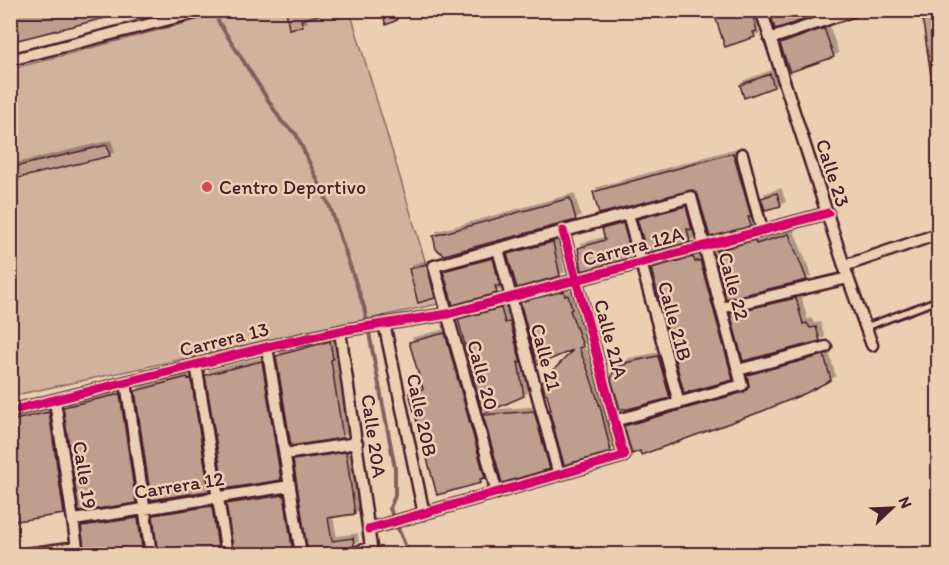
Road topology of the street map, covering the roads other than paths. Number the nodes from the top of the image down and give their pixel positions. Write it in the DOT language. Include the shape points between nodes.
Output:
graph roads {
  1 [pos="205,10"];
  2 [pos="761,10"];
  3 [pos="855,10"];
  4 [pos="180,14"];
  5 [pos="770,39"];
  6 [pos="10,60"];
  7 [pos="742,154"];
  8 [pos="828,213"];
  9 [pos="628,214"];
  10 [pos="762,230"];
  11 [pos="563,231"];
  12 [pos="939,234"];
  13 [pos="704,246"];
  14 [pos="498,249"];
  15 [pos="641,262"];
  16 [pos="844,266"];
  17 [pos="848,278"];
  18 [pos="576,279"];
  19 [pos="511,297"];
  20 [pos="939,300"];
  21 [pos="721,308"];
  22 [pos="448,314"];
  23 [pos="382,324"];
  24 [pos="866,327"];
  25 [pos="343,330"];
  26 [pos="872,345"];
  27 [pos="267,347"];
  28 [pos="826,347"];
  29 [pos="196,364"];
  30 [pos="738,370"];
  31 [pos="126,382"];
  32 [pos="55,401"];
  33 [pos="679,403"];
  34 [pos="10,411"];
  35 [pos="614,420"];
  36 [pos="357,443"];
  37 [pos="285,454"];
  38 [pos="559,475"];
  39 [pos="290,486"];
  40 [pos="497,493"];
  41 [pos="218,498"];
  42 [pos="144,509"];
  43 [pos="424,514"];
  44 [pos="74,520"];
  45 [pos="369,529"];
  46 [pos="78,551"];
  47 [pos="27,555"];
  48 [pos="151,555"];
  49 [pos="227,555"];
  50 [pos="301,555"];
  51 [pos="352,555"];
  1 -- 4 [label="street"];
  2 -- 5 [label="street, Calle 23"];
  3 -- 5 [label="street"];
  4 -- 6 [label="street"];
  5 -- 8 [label="street, Calle 23"];
  7 -- 10 [label="street"];
  8 -- 10 [label="street, Carrera 12A"];
  8 -- 16 [label="street, Calle 23"];
  9 -- 11 [label="street"];
  9 -- 13 [label="street, Calle 22" via="691,197"];
  9 -- 15 [label="street, Calle 21B"];
  10 -- 13 [label="street, Carrera 12A"];
  11 -- 14 [label="street"];
  11 -- 18 [label="street, Calle 21A"];
  12 -- 16 [label="street"];
  13 -- 15 [label="street, Carrera 12A"];
  13 -- 21 [label="street, Calle 22"];
  14 -- 19 [label="street, Calle 21"];
  14 -- 22 [label="street, Calle 20" via="434,266"];
  15 -- 18 [label="street, Carrera 12A"];
  15 -- 33 [label="street, Calle 21B"];
  16 -- 17 [label="street, Calle 23"];
  17 -- 21 [label="street"];
  17 -- 24 [label="street, Calle 23"];
  18 -- 19 [label="street, Carrera 12A"];
  18 -- 35 [label="street, Calle 21A"];
  19 -- 22 [label="street, Carrera 12A"];
  19 -- 38 [label="street, Calle 21"];
  20 -- 24 [label="lane"];
  21 -- 30 [label="street, Calle 22"];
  22 -- 23 [label="street, Carrera 13"];
  22 -- 40 [label="street, Calle 20"];
  23 -- 25 [label="street, Carrera 13"];
  23 -- 43 [label="street, Calle 20B"];
  24 -- 26 [label="street, Calle 23"];
  25 -- 27 [label="street, Carrera 13"];
  25 -- 36 [label="street, Calle 20A"];
  27 -- 29 [label="street, Carrera 13"];
  27 -- 37 [label="street"];
  28 -- 30 [label="street"];
  29 -- 31 [label="street, Carrera 13"];
  29 -- 41 [label="street"];
  30 -- 33 [label="street, Calle 22" via="742,386"];
  31 -- 32 [label="street, Carrera 13"];
  31 -- 42 [label="street"];
  32 -- 34 [label="street, Carrera 13"];
  32 -- 44 [label="street, Calle 19"];
  33 -- 35 [label="street"];
  35 -- 38 [label="street, Calle 21A" via="624,456"];
  36 -- 37 [label="street"];
  36 -- 45 [label="street, Calle 20A"];
  37 -- 39 [label="street"];
  38 -- 40 [label="street"];
  39 -- 41 [label="street, Carrera 12"];
  39 -- 50 [label="street"];
  40 -- 43 [label="street"];
  41 -- 42 [label="street, Carrera 12"];
  41 -- 49 [label="street"];
  42 -- 44 [label="street, Carrera 12"];
  42 -- 48 [label="street"];
  43 -- 45 [label="street"];
  44 -- 46 [label="street, Calle 19"];
  45 -- 51 [label="street, Calle 20A" via="371,547"];
  46 -- 47 [label="street"];
}
